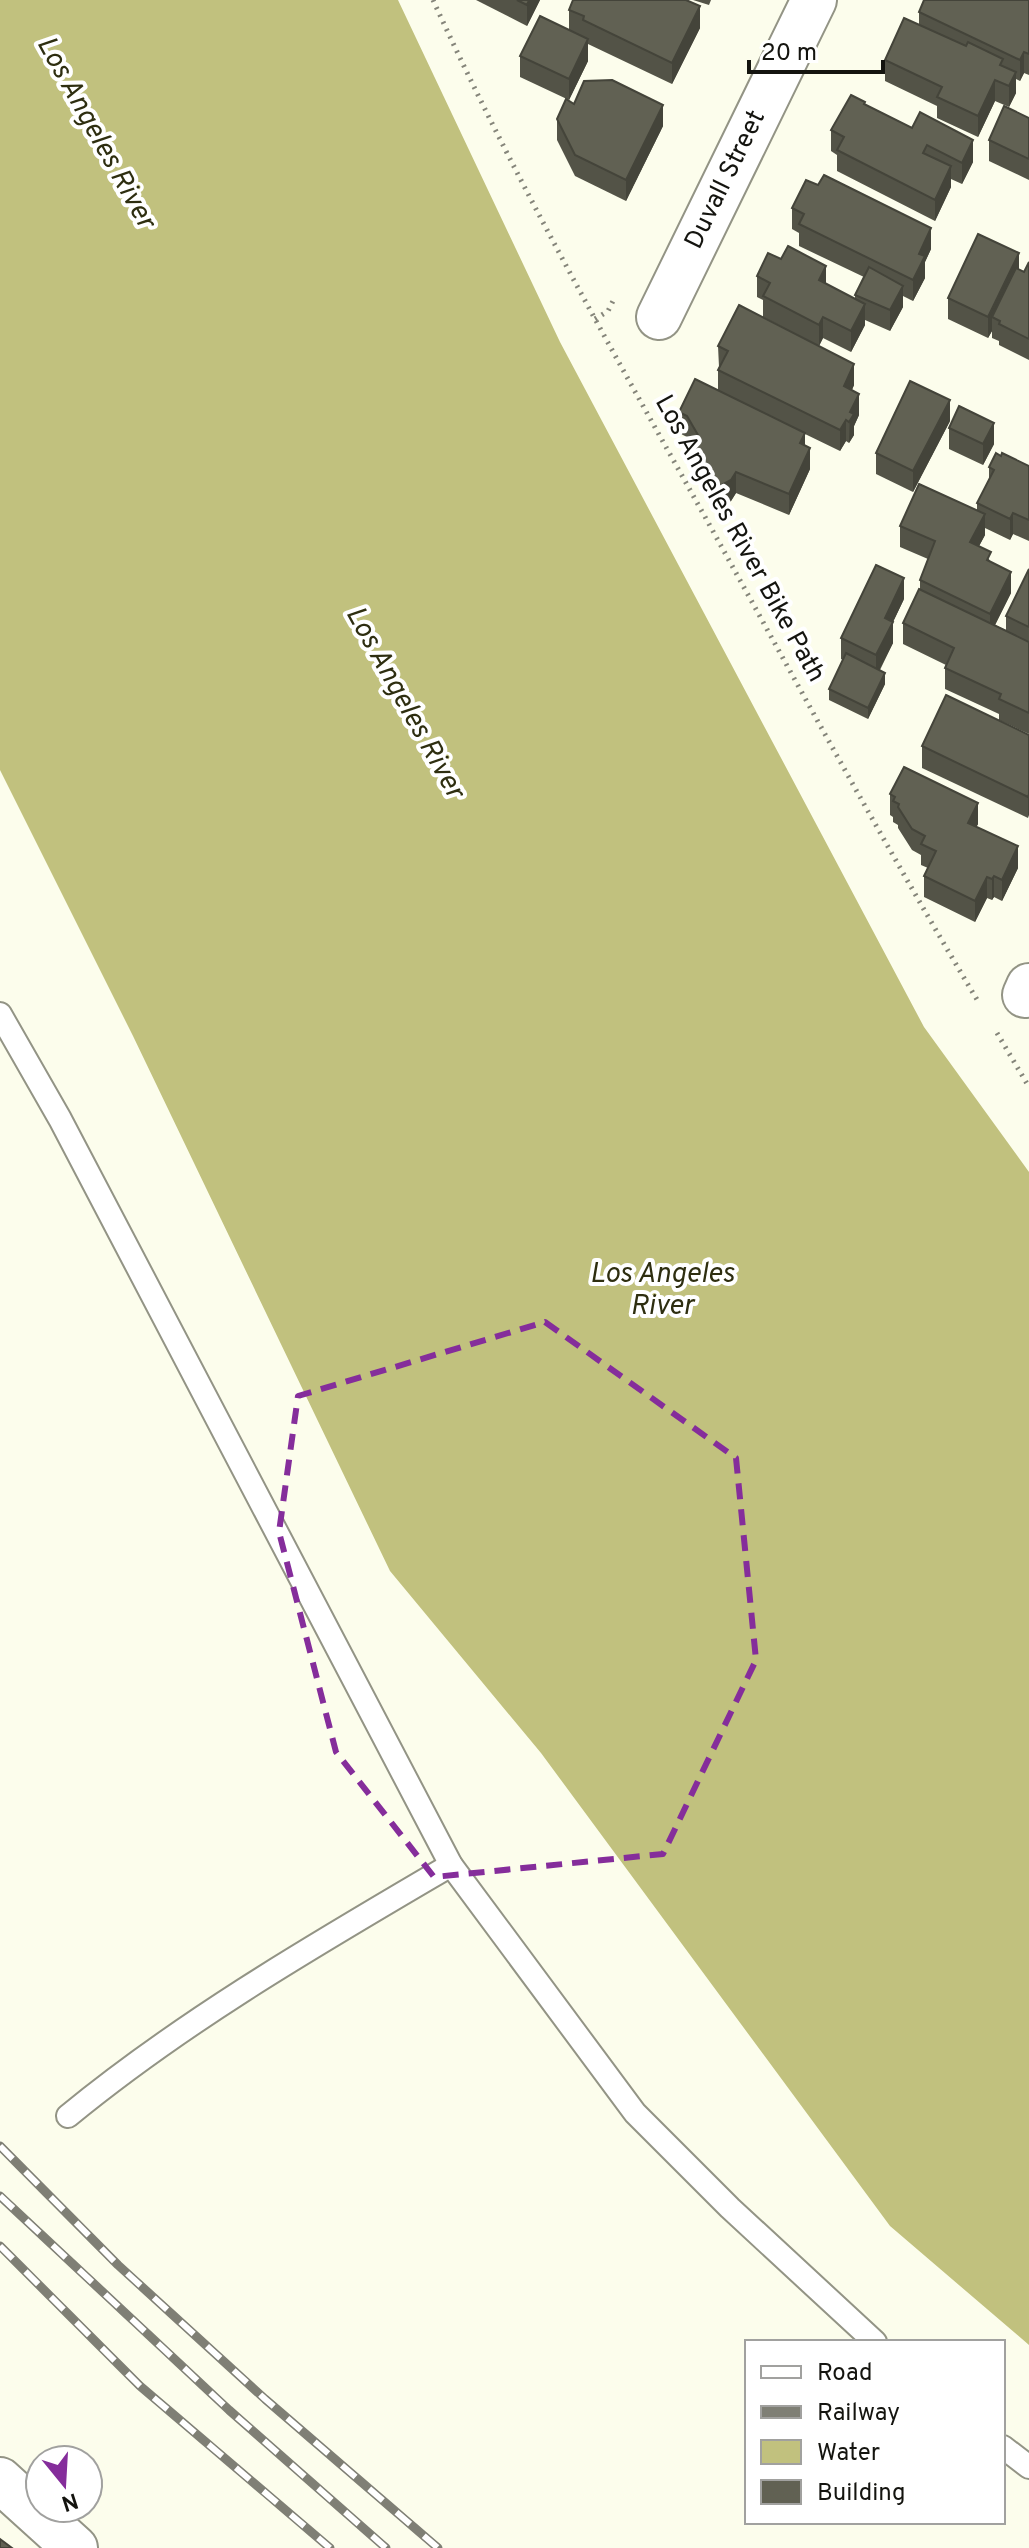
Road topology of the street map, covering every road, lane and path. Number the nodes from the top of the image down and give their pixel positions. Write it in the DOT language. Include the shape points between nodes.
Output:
graph roads {
  1 [pos="433,0"];
  2 [pos="814,0"];
  3 [pos="659,317"];
  4 [pos="982,1007"];
  5 [pos="0,1014"];
  6 [pos="989,1021"];
  7 [pos="1029,1087"];
  8 [pos="451,1865"];
  9 [pos="68,2116"];
  10 [pos="873,2340"];
  11 [pos="1005,2449"];
  12 [pos="1029,2467"];
  13 [pos="0,2480"];
  14 [pos="75,2548"];
  1 -- 4 [label="path, Los Angeles River Bike Path" via="602,333"];
  2 -- 3 [label="street, Duvall Street"];
  5 -- 8 [label="lane"];
  6 -- 7 [label="path"];
  8 -- 9 [label="lane" via="249,1986 114,2078"];
  8 -- 10 [label="lane" via="635,2113"];
  11 -- 12 [label="lane"];
  13 -- 14 [label="street"];
}
